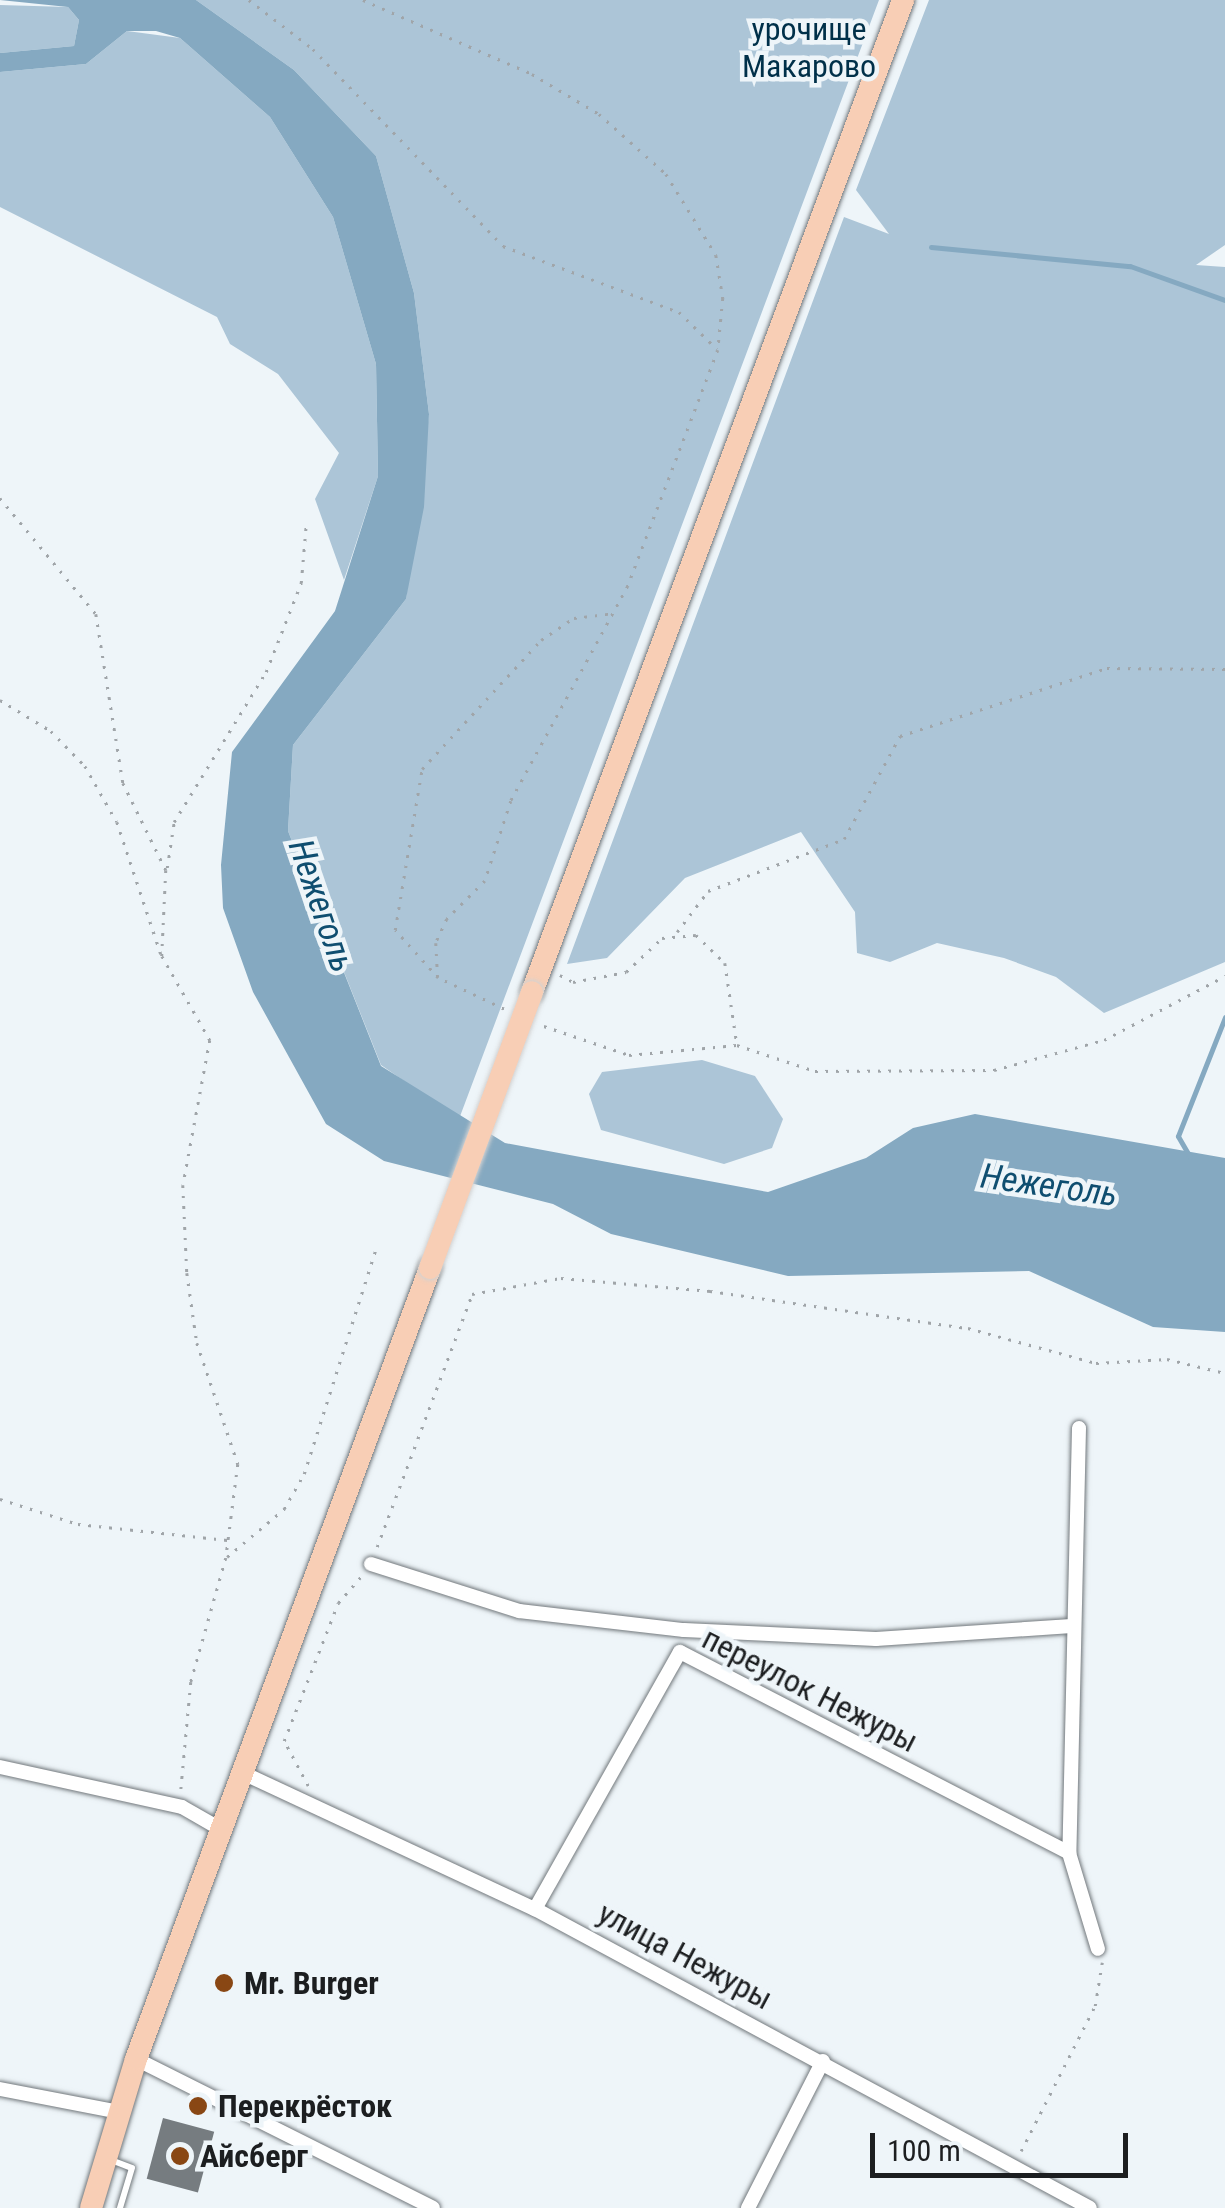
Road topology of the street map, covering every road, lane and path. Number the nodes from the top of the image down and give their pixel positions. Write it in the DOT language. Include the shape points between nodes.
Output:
graph roads {
  1 [pos="249,0"];
  2 [pos="363,0"];
  3 [pos="903,0"];
  4 [pos="718,350"];
  5 [pos="0,498"];
  6 [pos="306,525"];
  7 [pos="612,612"];
  8 [pos="1225,669"];
  9 [pos="0,700"];
  10 [pos="166,870"];
  11 [pos="677,932"];
  12 [pos="162,956"];
  13 [pos="540,964"];
  14 [pos="1225,976"];
  15 [pos="438,978"];
  16 [pos="516,1014"];
  17 [pos="533,1022"];
  18 [pos="737,1045"];
  19 [pos="376,1249"];
  20 [pos="1225,1373"];
  21 [pos="1079,1428"];
  22 [pos="0,1499"];
  23 [pos="228,1540"];
  24 [pos="226,1558"];
  25 [pos="371,1564"];
  26 [pos="1072,1626"];
  27 [pos="684,1630"];
  28 [pos="680,1652"];
  29 [pos="0,1767"];
  30 [pos="243,1773"];
  31 [pos="312,1805"];
  32 [pos="182,1807"];
  33 [pos="222,1830"];
  34 [pos="1069,1853"];
  35 [pos="536,1909"];
  36 [pos="1098,1949"];
  37 [pos="136,2058"];
  38 [pos="823,2060"];
  39 [pos="0,2089"];
  40 [pos="120,2112"];
  41 [pos="106,2158"];
  42 [pos="1014,2166"];
  43 [pos="91,2208"];
  44 [pos="120,2208"];
  45 [pos="434,2208"];
  46 [pos="748,2208"];
  47 [pos="1090,2208"];
  1 -- 4 [label="path" via="312,50 503,246 679,312"];
  2 -- 4 [label="path" via="532,74 599,114 666,174 716,255"];
  3 -- 13 [label="main road"];
  4 -- 7 [label="path"];
  5 -- 10 [label="path" via="96,614 123,783"];
  6 -- 10 [label="path" via="301,582 266,672 174,822"];
  7 -- 15 [label="path" via="511,801 486,880 442,931"];
  7 -- 15 [label="path" via="574,618 540,640 422,769 394,930"];
  8 -- 11 [label="path" via="1107,668 900,736 844,839 708,891"];
  9 -- 12 [label="path" via="52,731 85,766 123,838"];
  10 -- 12 [label="path"];
  11 -- 13 [label="path" via="626,972 573,982"];
  11 -- 18 [label="path" via="710,944 725,963"];
  12 -- 23 [label="path" via="210,1040 183,1185 197,1342 238,1464"];
  13 -- 30 [label="main road, bridge"];
  14 -- 18 [label="path" via="1104,1040 994,1070 816,1071"];
  15 -- 16 [label="path"];
  17 -- 18 [label="path" via="629,1055"];
  19 -- 24 [label="path" via="304,1474 284,1509"];
  20 -- 25 [label="path" via="1167,1359 1096,1362 968,1328 710,1290 561,1278 472,1294"];
  21 -- 26 [label="street"];
  22 -- 23 [label="path" via="78,1524"];
  23 -- 24 [label="path"];
  24 -- 32 [label="path" via="192,1682"];
  25 -- 27 [label="street, переулок Нежуры" via="519,1611"];
  25 -- 31 [label="path" via="338,1603 284,1742 314,1790"];
  26 -- 27 [label="street, переулок Нежуры" via="876,1639"];
  26 -- 34 [label="street"];
  27 -- 28 [label="street"];
  28 -- 34 [label="street, переулок Нежуры"];
  28 -- 35 [label="street, переулок Нежуры"];
  29 -- 32 [label="street"];
  30 -- 31 [label="street, улица Нежуры"];
  30 -- 33 [label="main road"];
  31 -- 35 [label="street, улица Нежуры"];
  32 -- 33 [label="street"];
  33 -- 37 [label="main road"];
  34 -- 36 [label="street"];
  35 -- 38 [label="street, улица Нежуры"];
  36 -- 42 [label="path" via="1104,1975 1095,2006"];
  37 -- 40 [label="main road"];
  37 -- 45 [label="street"];
  38 -- 42 [label="street, улица Нежуры"];
  38 -- 46 [label="street"];
  39 -- 40 [label="street"];
  40 -- 41 [label="main road"];
  41 -- 43 [label="main road"];
  41 -- 44 [label="lane" via="132,2168"];
  42 -- 47 [label="street, улица Нежуры"];
}
